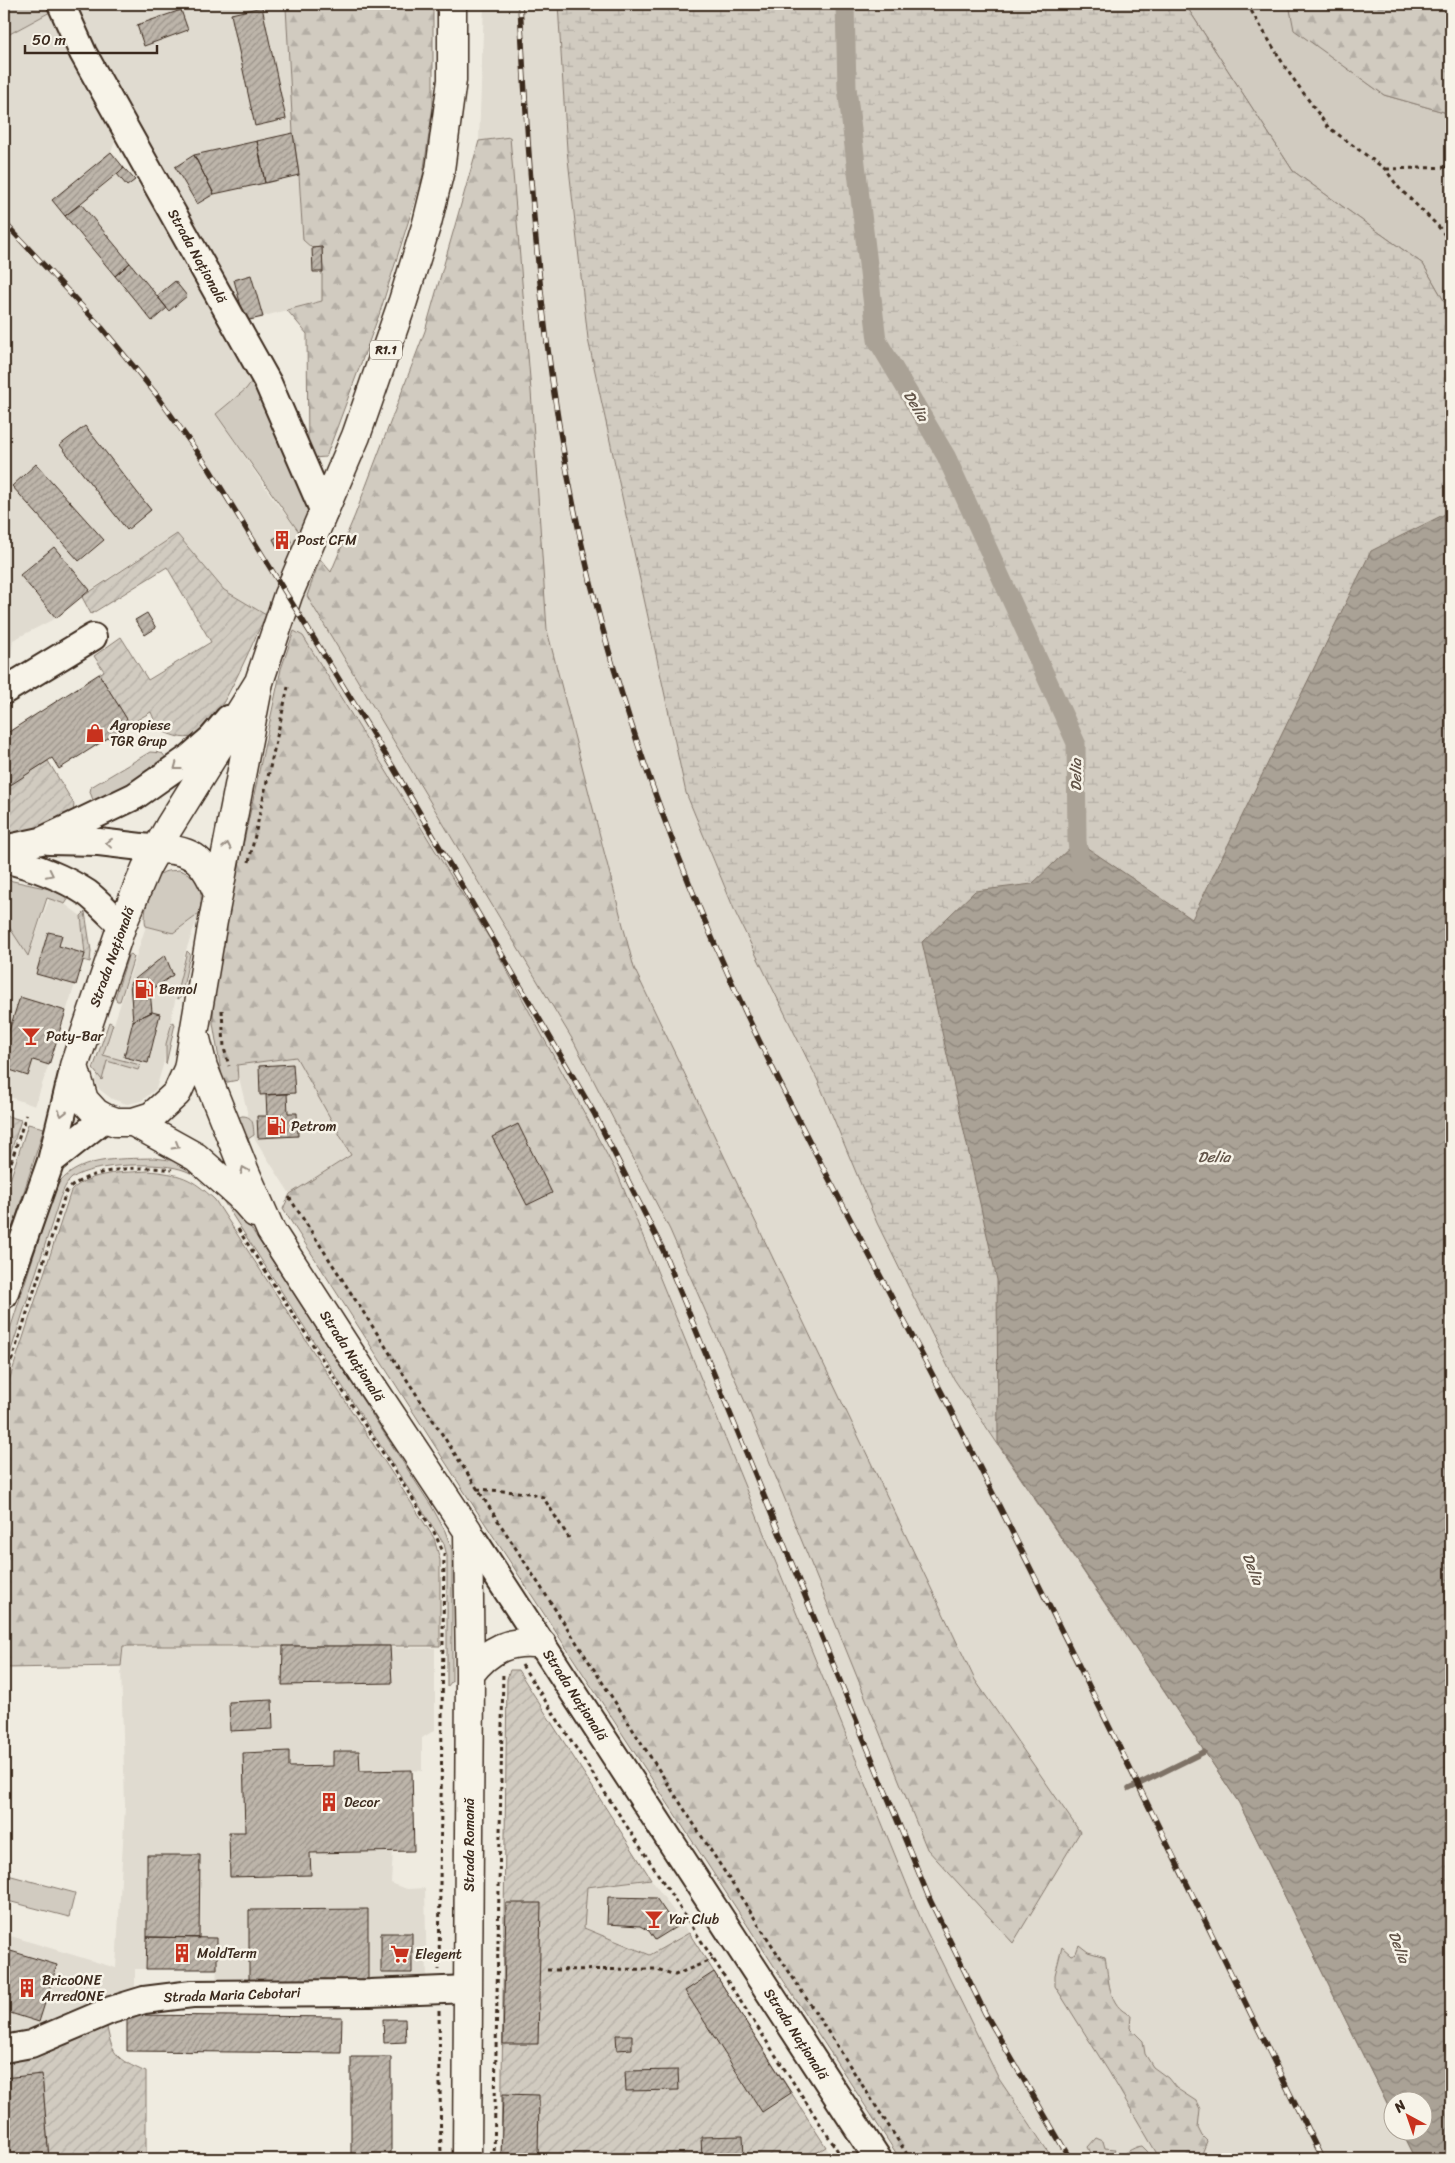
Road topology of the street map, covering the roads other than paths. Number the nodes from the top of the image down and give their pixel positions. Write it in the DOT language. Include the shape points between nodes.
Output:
graph roads {
  1 [pos="61,4"];
  2 [pos="452,4"];
  3 [pos="324,512"];
  4 [pos="93,637"];
  5 [pos="259,682"];
  6 [pos="4,690"];
  7 [pos="41,841"];
  8 [pos="4,849"];
  9 [pos="158,849"];
  10 [pos="4,859"];
  11 [pos="218,894"];
  12 [pos="122,925"];
  13 [pos="193,1027"];
  14 [pos="74,1066"];
  15 [pos="106,1118"];
  16 [pos="133,1122"];
  17 [pos="51,1161"];
  18 [pos="271,1231"];
  19 [pos="4,1295"];
  20 [pos="468,1531"];
  21 [pos="542,1644"];
  22 [pos="470,1674"];
  23 [pos="468,1989"];
  24 [pos="4,2049"];
  25 [pos="467,2159"];
  26 [pos="878,2159"];
  1 -- 3 [label="street, Strada Națională" via="83,53 268,383"];
  2 -- 3 [label="main road, Strada Națională / R1.1" via="453,46 448,110 440,170 427,223 356,436"];
  3 -- 5 [label="main road, Strada Națională / R1.1" via="288,595"];
  4 -- 6 [label="street"];
  5 -- 7 [label="street, one-way" via="212,738 161,780"];
  5 -- 9 [label="main road, Strada Națională"];
  11 -- 5 [label="main road, Strada Națională, one-way"];
  7 -- 8 [label="street"];
  9 -- 7 [label="street, one-way" via="99,842"];
  9 -- 11 [label="main road" via="179,850 199,860"];
  9 -- 12 [label="main road, Strada Națională"];
  10 -- 12 [label="street, one-way" via="35,867 74,886 88,894"];
  11 -- 13 [label="main road, Strada Națională"];
  12 -- 14 [label="main road, Strada Națională"];
  13 -- 16 [label="main road, Strada Națională" via="184,1081 152,1116"];
  18 -- 13 [label="main road, Strada Națională, one-way" via="203,1068"];
  14 -- 15 [label="main road, Strada Națională" via="84,1100"];
  14 -- 17 [label="street, one-way"];
  15 -- 16 [label="main road, Strada Națională"];
  15 -- 17 [label="street"];
  16 -- 18 [label="main road, Strada Națională, one-way" via="196,1157 240,1194"];
  17 -- 19 [label="street"];
  18 -- 20 [label="main road, Strada Națională"];
  20 -- 21 [label="street, Strada Națională"];
  20 -- 22 [label="main road, Strada Romană"];
  21 -- 22 [label="main road" via="525,1642 493,1650"];
  21 -- 26 [label="street, Strada Națională"];
  22 -- 23 [label="main road, Strada Romană"];
  23 -- 24 [label="street, Strada Maria Cebotari" via="192,1994 144,2000 111,2010 31,2044"];
  23 -- 25 [label="main road, Strada Romană"];
}
